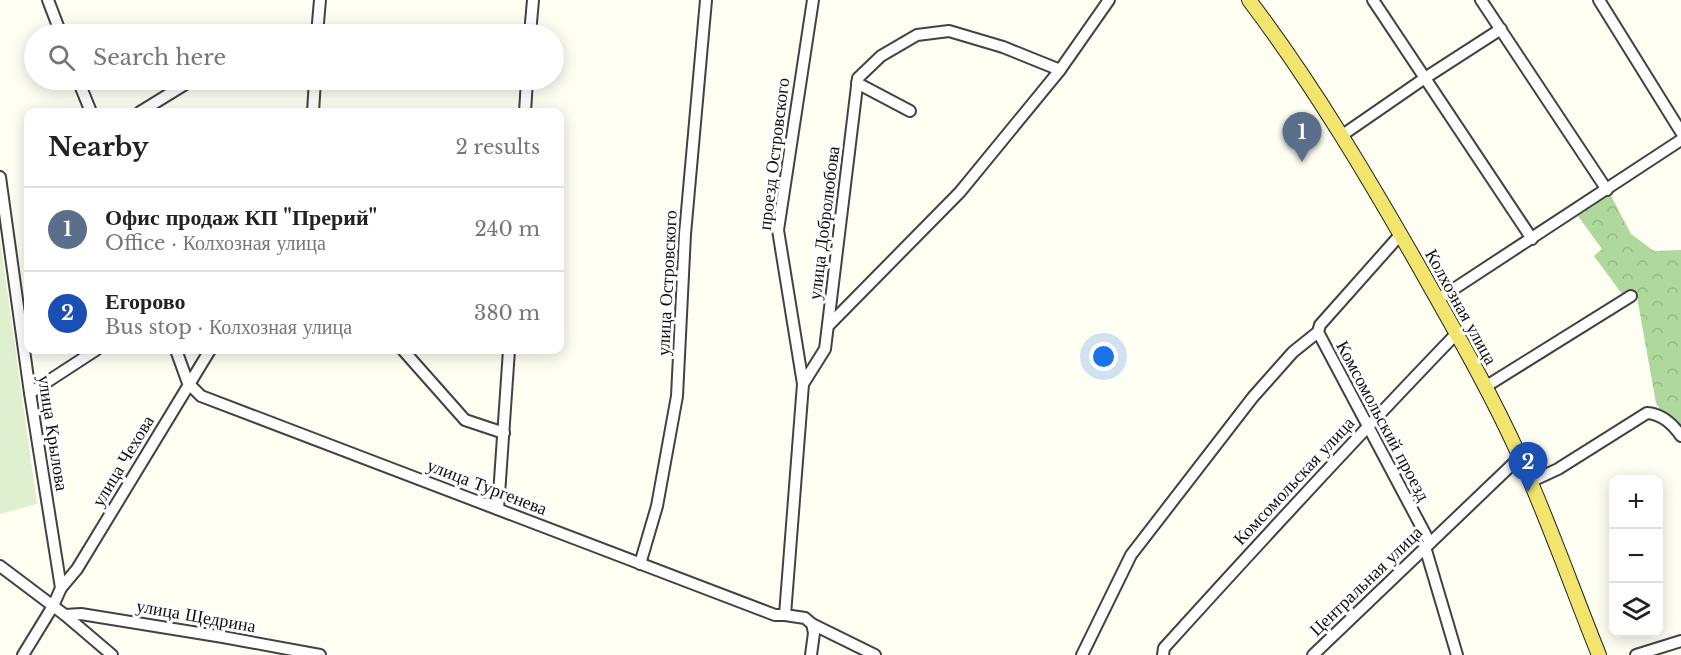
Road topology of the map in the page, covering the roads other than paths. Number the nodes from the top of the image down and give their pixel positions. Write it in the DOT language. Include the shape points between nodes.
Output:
graph roads {
  1 [pos="48,0"];
  2 [pos="320,0"];
  3 [pos="533,0"];
  4 [pos="706,0"];
  5 [pos="813,0"];
  6 [pos="1109,0"];
  7 [pos="1249,0"];
  8 [pos="1373,0"];
  9 [pos="1481,0"];
  10 [pos="1599,0"];
  11 [pos="57,24"];
  12 [pos="318,24"];
  13 [pos="531,24"];
  14 [pos="1501,28"];
  15 [pos="1060,70"];
  16 [pos="1425,78"];
  17 [pos="857,83"];
  18 [pos="82,90"];
  19 [pos="176,90"];
  20 [pos="314,90"];
  21 [pos="526,90"];
  22 [pos="88,108"];
  23 [pos="146,108"];
  24 [pos="313,108"];
  25 [pos="525,108"];
  26 [pos="910,111"];
  27 [pos="1681,132"];
  28 [pos="1341,136"];
  29 [pos="1681,140"];
  30 [pos="0,177"];
  31 [pos="1607,190"];
  32 [pos="1400,235"];
  33 [pos="1532,239"];
  34 [pos="1631,296"];
  35 [pos="1437,300"];
  36 [pos="829,325"];
  37 [pos="1318,332"];
  38 [pos="1456,334"];
  39 [pos="24,350"];
  40 [pos="25,354"];
  41 [pos="90,354"];
  42 [pos="177,354"];
  43 [pos="207,354"];
  44 [pos="407,354"];
  45 [pos="509,354"];
  46 [pos="188,383"];
  47 [pos="803,384"];
  48 [pos="1485,387"];
  49 [pos="30,393"];
  50 [pos="1368,424"];
  51 [pos="504,433"];
  52 [pos="1681,436"];
  53 [pos="1520,458"];
  54 [pos="1530,482"];
  55 [pos="498,509"];
  56 [pos="1428,545"];
  57 [pos="640,564"];
  58 [pos="0,566"];
  59 [pos="61,588"];
  60 [pos="53,606"];
  61 [pos="65,615"];
  62 [pos="782,615"];
  63 [pos="812,624"];
  64 [pos="1681,641"];
  65 [pos="22,655"];
  66 [pos="112,655"];
  67 [pos="320,655"];
  68 [pos="811,655"];
  69 [pos="875,655"];
  70 [pos="1082,655"];
  71 [pos="1163,655"];
  72 [pos="1313,655"];
  73 [pos="1457,655"];
  74 [pos="1599,655"];
  75 [pos="1636,655"];
  1 -- 11 [label="street"];
  2 -- 12 [label="street"];
  3 -- 13 [label="street"];
  4 -- 57 [label="street, улица Островского" via="685,234 676,396 657,506"];
  5 -- 47 [label="street, проезд Островского" via="778,230"];
  6 -- 15 [label="street, улица Добролюбова"];
  7 -- 28 [label="main road, Колхозная улица"];
  8 -- 16 [label="street"];
  9 -- 14 [label="street"];
  10 -- 27 [label="street"];
  14 -- 16 [label="street"];
  14 -- 31 [label="street"];
  15 -- 17 [label="street" via="1004,47 949,31 917,35 881,56"];
  15 -- 36 [label="street, улица Добролюбова" via="960,192"];
  16 -- 28 [label="street"];
  16 -- 33 [label="street"];
  17 -- 26 [label="street"];
  17 -- 36 [label="street, улица Добролюбова"];
  18 -- 22 [label="street"];
  19 -- 23 [label="street"];
  20 -- 24 [label="street"];
  21 -- 25 [label="street"];
  28 -- 32 [label="main road, Колхозная улица"];
  29 -- 31 [label="street"];
  30 -- 39 [label="street, улица Крылова"];
  31 -- 33 [label="street"];
  32 -- 35 [label="main road, Колхозная улица"];
  32 -- 37 [label="street, Комсомольский проезд"];
  33 -- 35 [label="street"];
  34 -- 48 [label="street"];
  35 -- 38 [label="main road, Колхозная улица"];
  36 -- 47 [label="street" via="825,350"];
  37 -- 50 [label="street, Комсомольский проезд"];
  37 -- 70 [label="street" via="1293,352 1253,397 1131,555"];
  38 -- 48 [label="main road, Колхозная улица"];
  38 -- 50 [label="street, Комсомольская улица"];
  40 -- 49 [label="street, улица Крылова"];
  41 -- 49 [label="street"];
  42 -- 46 [label="street"];
  43 -- 46 [label="street, улица Чехова"];
  44 -- 51 [label="street" via="465,420"];
  45 -- 51 [label="street"];
  46 -- 55 [label="street, улица Тургенева" via="201,396"];
  46 -- 59 [label="street, улица Чехова" via="77,569"];
  47 -- 62 [label="street"];
  48 -- 53 [label="main road, Колхозная улица"];
  49 -- 59 [label="street, улица Крылова"];
  50 -- 56 [label="street, Комсомольский проезд"];
  50 -- 71 [label="street, Комсомольская улица" via="1164,648"];
  51 -- 55 [label="street"];
  52 -- 54 [label="street" via="1664,418 1647,413 1558,469"];
  53 -- 54 [label="main road, Колхозная улица"];
  53 -- 56 [label="street, Центральная улица"];
  54 -- 74 [label="main road, Колхозная улица"];
  55 -- 57 [label="street, улица Тургенева"];
  56 -- 72 [label="street, Центральная улица"];
  56 -- 73 [label="street, Комсомольский проезд"];
  57 -- 62 [label="street, улица Тургенева"];
  58 -- 60 [label="street"];
  59 -- 60 [label="street, улица Чехова"];
  60 -- 61 [label="street"];
  60 -- 65 [label="street, улица Чехова"];
  61 -- 66 [label="street"];
  61 -- 67 [label="street, улица Щедрина" via="81,614 223,636"];
  62 -- 63 [label="street, улица Тургенева" via="806,618"];
  63 -- 68 [label="street"];
  63 -- 69 [label="street, улица Тургенева"];
  64 -- 75 [label="street"];
}
